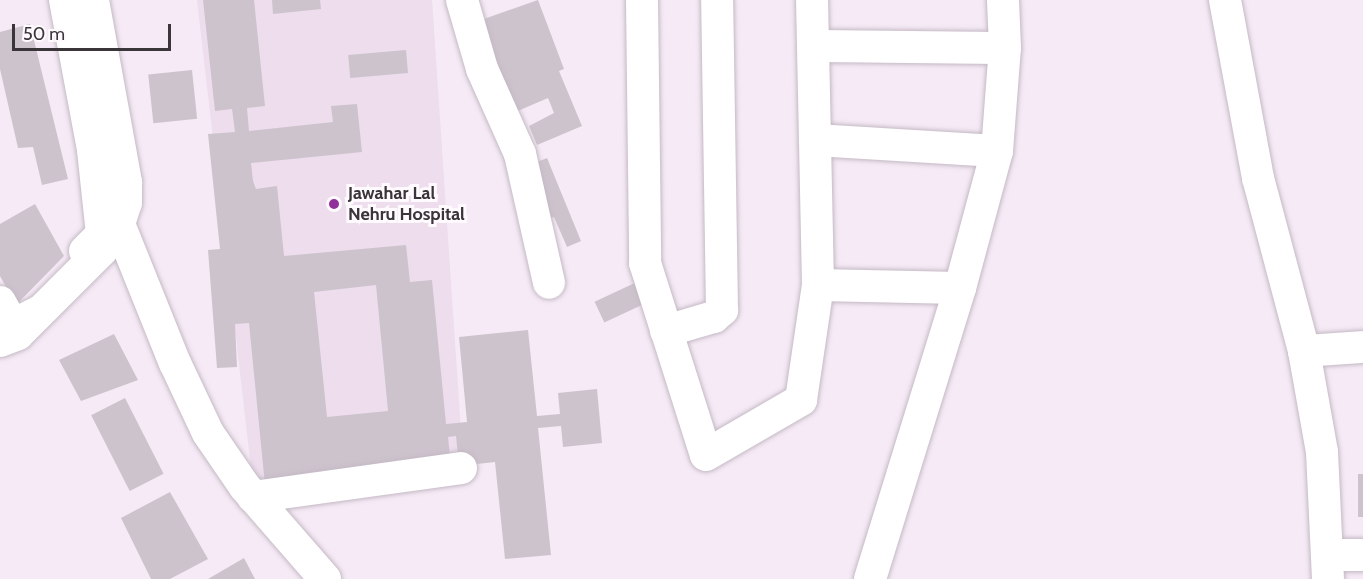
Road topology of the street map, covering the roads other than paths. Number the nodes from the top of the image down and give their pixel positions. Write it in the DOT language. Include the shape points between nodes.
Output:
graph roads {
  1 [pos="462,0"];
  2 [pos="642,0"];
  3 [pos="717,0"];
  4 [pos="812,0"];
  5 [pos="1003,0"];
  6 [pos="1225,0"];
  7 [pos="81,12"];
  8 [pos="813,46"];
  9 [pos="1005,48"];
  10 [pos="815,140"];
  11 [pos="997,151"];
  12 [pos="119,225"];
  13 [pos="549,284"];
  14 [pos="818,285"];
  15 [pos="960,288"];
  16 [pos="3,326"];
  17 [pos="666,331"];
  18 [pos="1363,347"];
  19 [pos="1304,351"];
  20 [pos="461,468"];
  21 [pos="253,497"];
  22 [pos="1363,555"];
  23 [pos="1328,567"];
  24 [pos="324,579"];
  25 [pos="870,579"];
  1 -- 13 [label="street" via="482,69 520,154"];
  2 -- 17 [label="street" via="645,263"];
  3 -- 17 [label="street" via="722,310 714,317"];
  4 -- 8 [label="street"];
  5 -- 9 [label="street"];
  6 -- 19 [label="street" via="1258,178"];
  7 -- 12 [label="street" via="126,182"];
  7 -- 16 [label="street" via="102,234"];
  8 -- 9 [label="street"];
  8 -- 10 [label="street"];
  9 -- 11 [label="street"];
  10 -- 11 [label="street"];
  10 -- 14 [label="street"];
  11 -- 15 [label="street"];
  12 -- 16 [label="street" via="102,250 45,309"];
  12 -- 21 [label="street" via="208,433"];
  14 -- 15 [label="street"];
  14 -- 17 [label="street" via="801,400 706,455"];
  15 -- 25 [label="street"];
  18 -- 19 [label="street"];
  19 -- 23 [label="street" via="1322,452"];
  20 -- 21 [label="street"];
  21 -- 24 [label="street"];
  22 -- 23 [label="street"];
}
